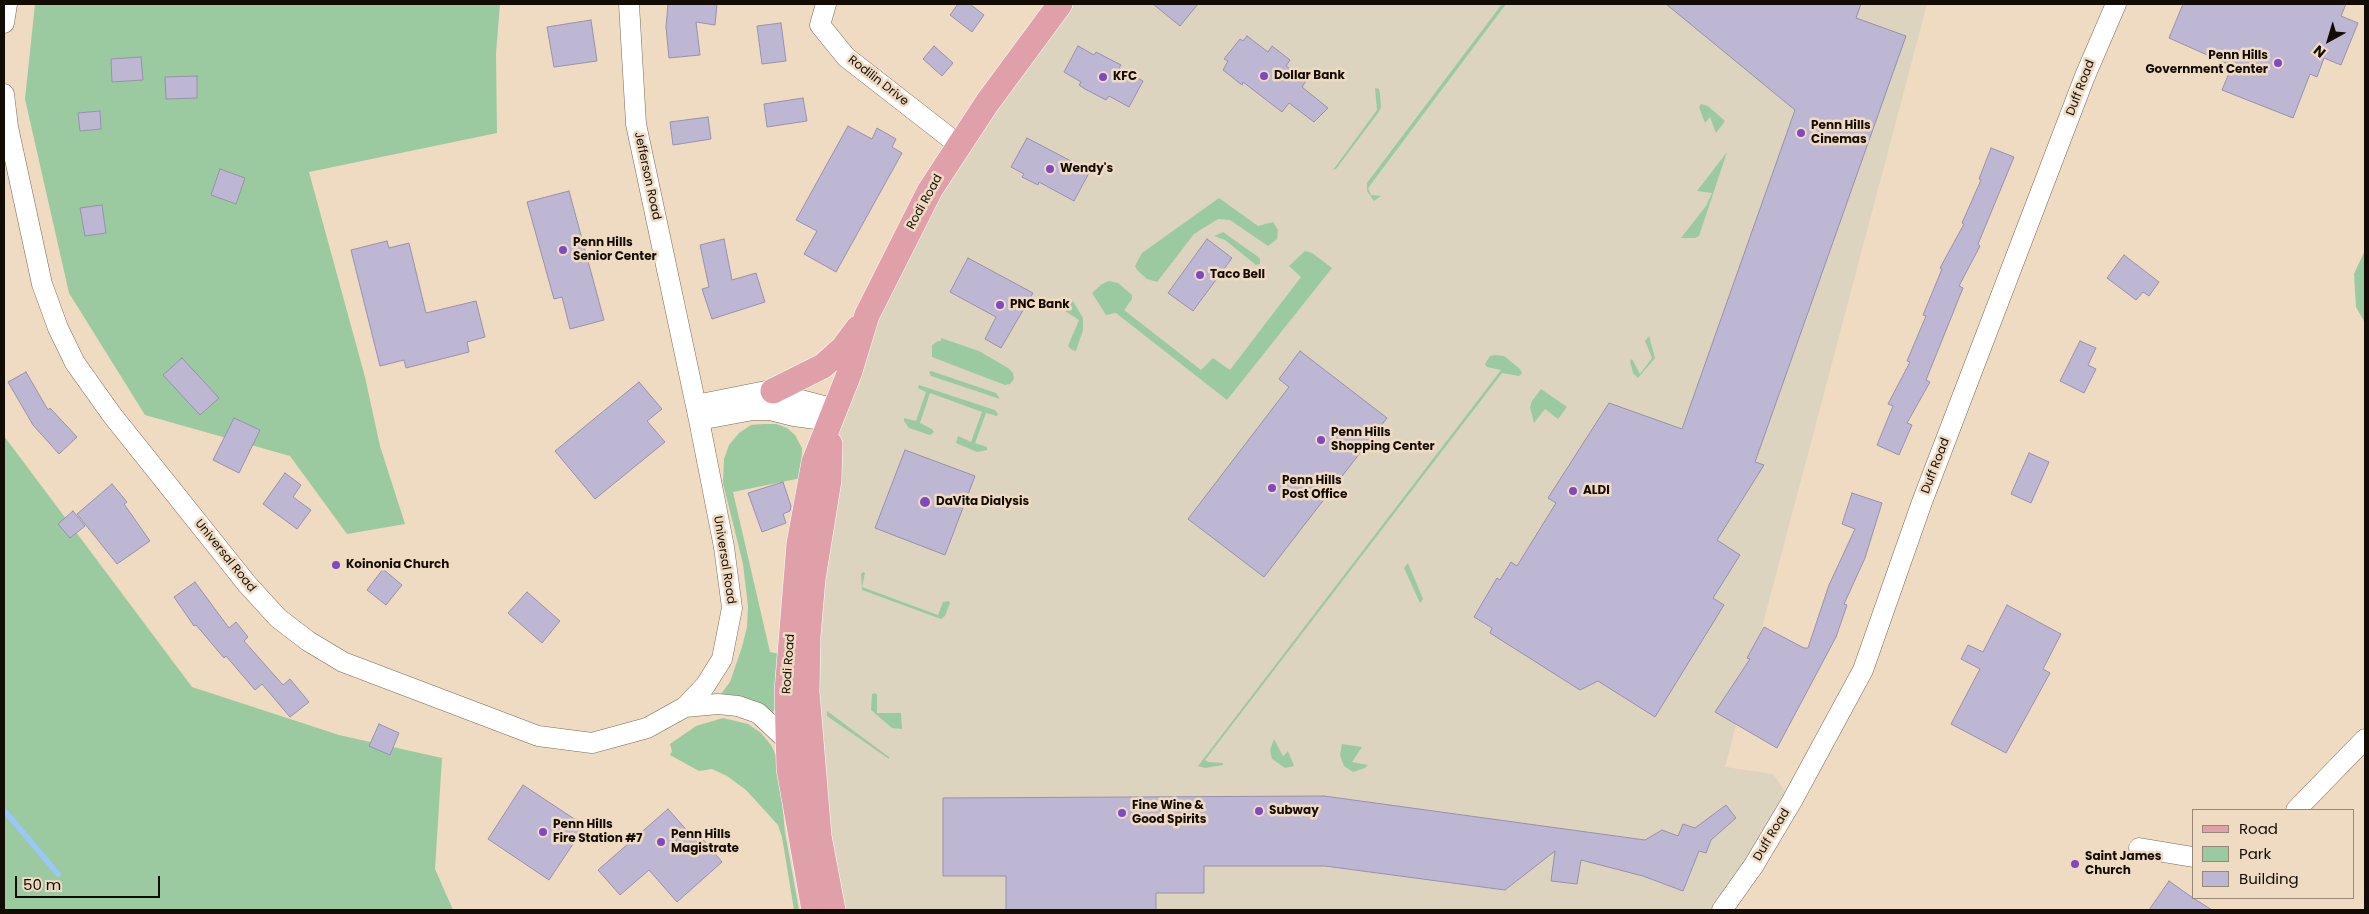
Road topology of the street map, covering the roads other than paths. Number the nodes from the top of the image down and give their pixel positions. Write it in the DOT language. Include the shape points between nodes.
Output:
graph roads {
  1 [pos="7,4"];
  2 [pos="629,4"];
  3 [pos="826,4"];
  4 [pos="1060,4"];
  5 [pos="2116,4"];
  6 [pos="4,23"];
  7 [pos="4,94"];
  8 [pos="959,145"];
  9 [pos="867,316"];
  10 [pos="773,391"];
  11 [pos="697,412"];
  12 [pos="833,415"];
  13 [pos="712,489"];
  14 [pos="685,707"];
  15 [pos="2365,739"];
  16 [pos="788,741"];
  17 [pos="2297,809"];
  18 [pos="2139,848"];
  19 [pos="2192,857"];
  20 [pos="814,910"];
  21 [pos="833,910"];
  22 [pos="1722,910"];
  1 -- 6 [label="street"];
  2 -- 11 [label="street, Jefferson Road" via="636,124"];
  3 -- 8 [label="street, Rodilin Drive" via="820,25 846,57"];
  4 -- 8 [label="main road, Rodi Road"];
  5 -- 22 [label="street, Duff Road" via="2085,76 1922,502 1863,670 1792,801 1754,865"];
  7 -- 14 [label="street, Universal Road" via="8,127 42,284 75,363 118,423 278,618 343,662 538,736 592,744 647,728"];
  8 -- 9 [label="main road, Rodi Road" via="930,190"];
  9 -- 10 [label="main road" via="834,357"];
  9 -- 12 [label="main road, Rodi Road"];
  10 -- 11 [label="street" via="753,392"];
  10 -- 12 [label="street"];
  11 -- 12 [label="street" via="770,410 794,416"];
  11 -- 13 [label="street, Jefferson Road"];
  12 -- 16 [label="main road, Rodi Road" via="814,462 799,544 787,691"];
  12 -- 21 [label="main road, Rodi Road" via="829,480 813,579 807,692 819,836"];
  13 -- 14 [label="street, Universal Road" via="732,608 722,659 705,686"];
  14 -- 16 [label="street, Universal Road" via="738,706 758,713"];
  15 -- 17 [label="street"];
  16 -- 20 [label="main road, Rodi Road" via="789,769"];
  18 -- 19 [label="street"];
}
